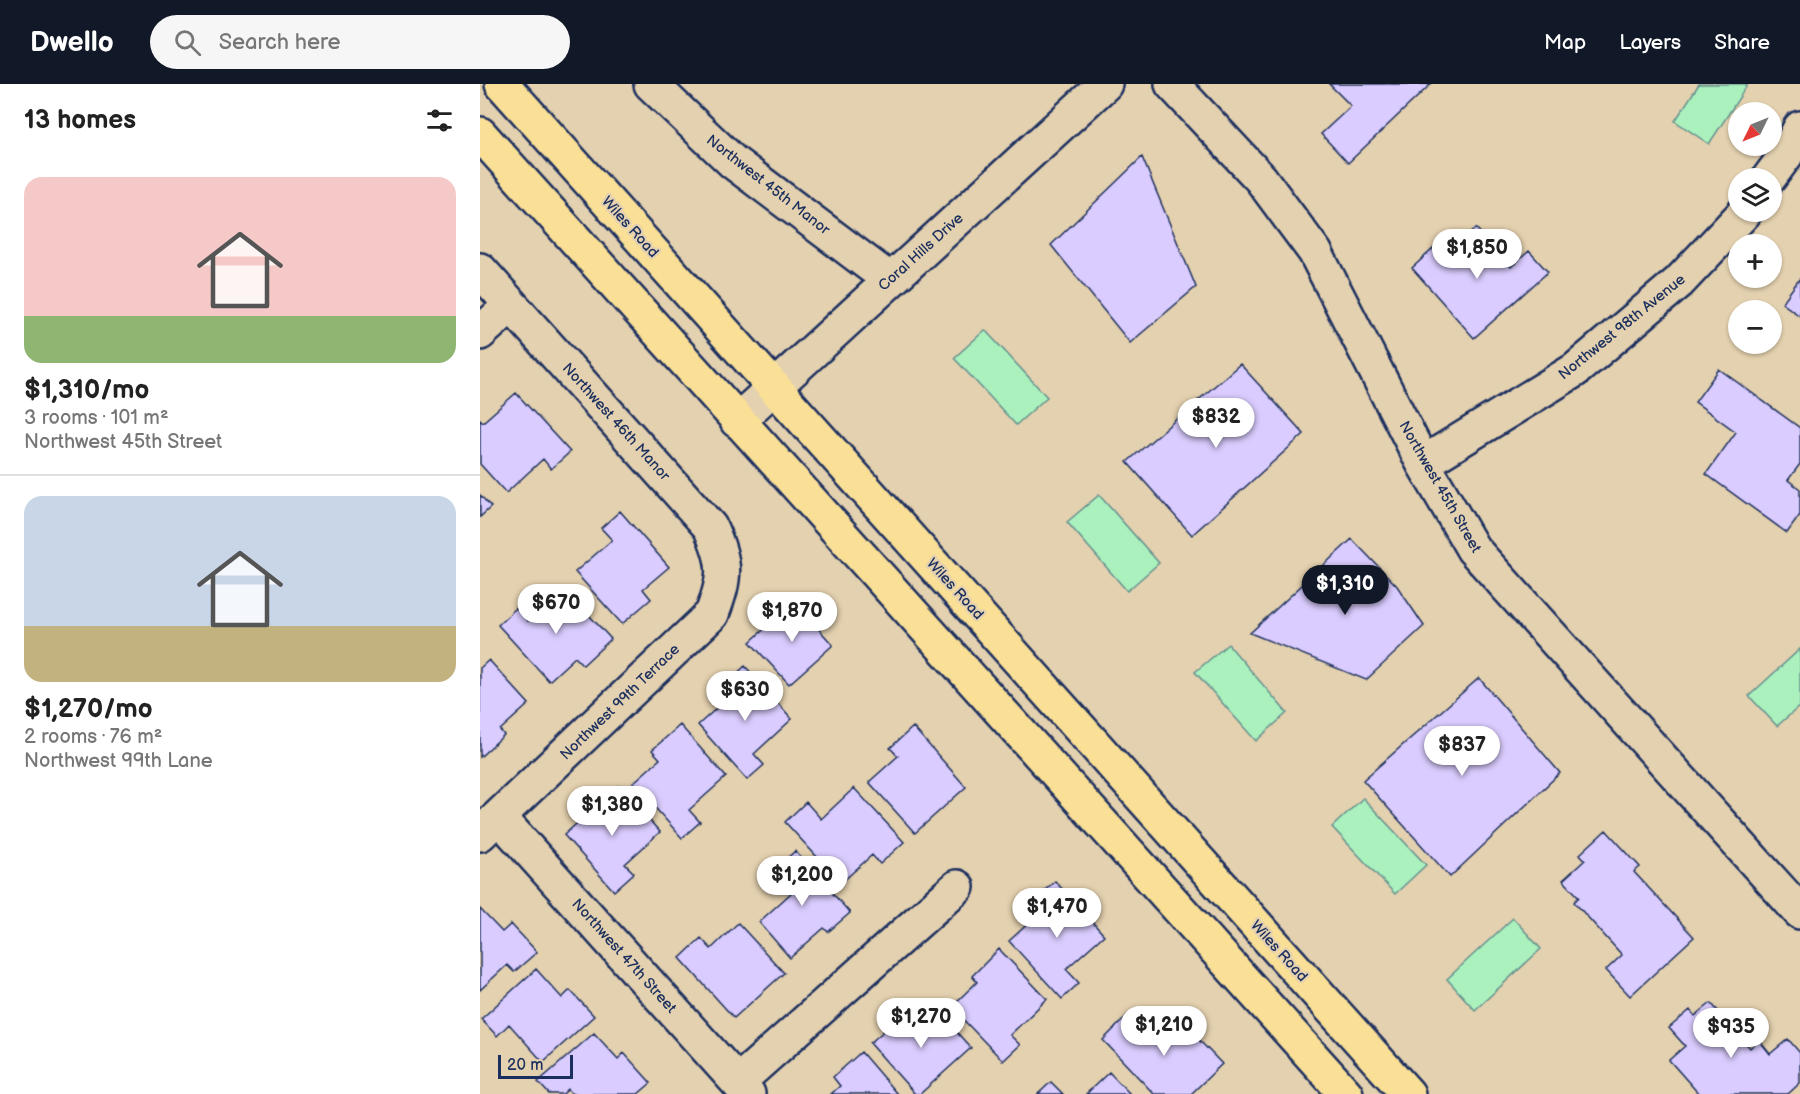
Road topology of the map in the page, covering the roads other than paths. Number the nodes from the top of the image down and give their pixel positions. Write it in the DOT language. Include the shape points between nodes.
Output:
graph roads {
  1 [pos="501,84"];
  2 [pos="651,84"];
  3 [pos="1105,84"];
  4 [pos="1172,84"];
  5 [pos="1800,128"];
  6 [pos="480,134"];
  7 [pos="1776,168"];
  8 [pos="1736,222"];
  9 [pos="480,270"];
  10 [pos="890,280"];
  11 [pos="511,305"];
  12 [pos="480,333"];
  13 [pos="773,387"];
  14 [pos="737,421"];
  15 [pos="1423,463"];
  16 [pos="722,587"];
  17 [pos="490,825"];
  18 [pos="957,887"];
  19 [pos="1233,900"];
  20 [pos="1800,912"];
  21 [pos="1199,930"];
  22 [pos="743,1088"];
  23 [pos="1346,1094"];
  24 [pos="1408,1094"];
  1 -- 13 [label="main road, Wiles Road"];
  2 -- 10 [label="street, Northwest 45th Manor" via="733,162"];
  3 -- 10 [label="street, Coral Hills Drive"];
  4 -- 15 [label="street, Northwest 45th Street" via="1261,180 1315,252"];
  5 -- 7 [label="street"];
  6 -- 14 [label="main road"];
  8 -- 15 [label="street, Northwest 98th Avenue" via="1679,282 1575,370"];
  9 -- 11 [label="street, Northwest 46th Manor"];
  10 -- 13 [label="street, Coral Hills Drive"];
  11 -- 12 [label="street"];
  11 -- 16 [label="street, Northwest 46th Manor" via="710,527 723,555"];
  13 -- 14 [label="street, Coral Hills Drive"];
  13 -- 19 [label="main road, Wiles Road"];
  14 -- 21 [label="main road"];
  15 -- 20 [label="street, Northwest 45th Street" via="1473,549"];
  16 -- 17 [label="street, Northwest 99th Terrace" via="711,614"];
  17 -- 22 [label="street, Northwest 47th Street"];
  18 -- 22 [label="street"];
  19 -- 21 [label="main road"];
  19 -- 24 [label="main road, Wiles Road"];
  21 -- 23 [label="main road"];
}
